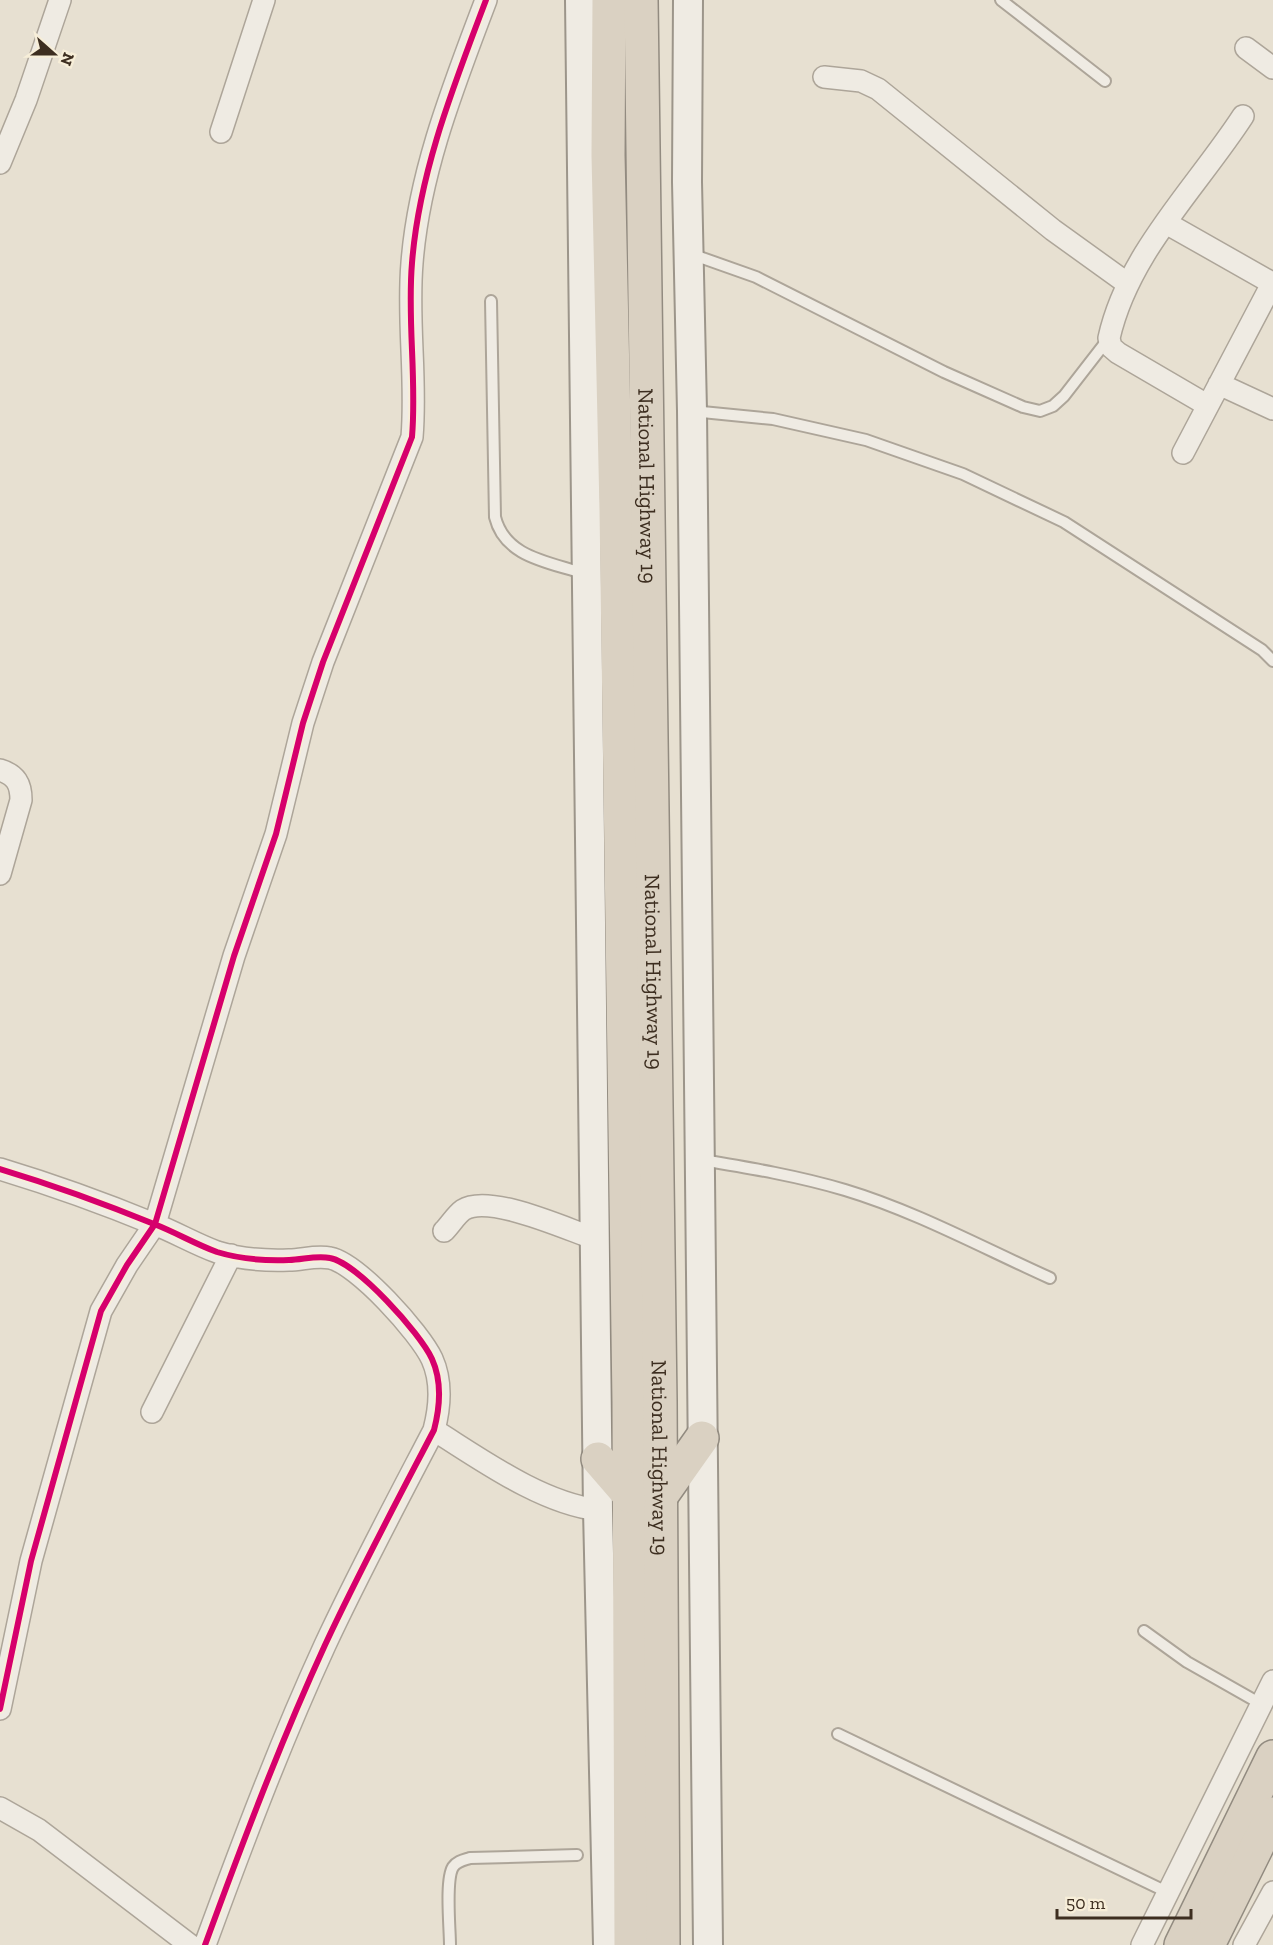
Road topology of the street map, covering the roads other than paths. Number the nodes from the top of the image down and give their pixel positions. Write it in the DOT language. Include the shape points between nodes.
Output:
graph roads {
  1 [pos="60,0"];
  2 [pos="264,0"];
  3 [pos="486,0"];
  4 [pos="580,0"];
  5 [pos="609,0"];
  6 [pos="641,0"];
  7 [pos="688,0"];
  8 [pos="1001,0"];
  9 [pos="1246,48"];
  10 [pos="1273,68"];
  11 [pos="824,77"];
  12 [pos="1105,81"];
  13 [pos="1243,116"];
  14 [pos="220,132"];
  15 [pos="0,163"];
  16 [pos="1166,223"];
  17 [pos="688,253"];
  18 [pos="1273,283"];
  19 [pos="1128,284"];
  20 [pos="491,302"];
  21 [pos="1109,338"];
  22 [pos="1219,384"];
  23 [pos="1208,405"];
  24 [pos="1273,410"];
  25 [pos="692,411"];
  26 [pos="1183,453"];
  27 [pos="588,575"];
  28 [pos="1273,661"];
  29 [pos="0,771"];
  30 [pos="0,874"];
  31 [pos="698,1160"];
  32 [pos="0,1169"];
  33 [pos="155,1224"];
  34 [pos="444,1231"];
  35 [pos="597,1239"];
  36 [pos="231,1255"];
  37 [pos="1050,1278"];
  38 [pos="152,1412"];
  39 [pos="434,1430"];
  40 [pos="702,1438"];
  41 [pos="598,1459"];
  42 [pos="645,1496"];
  43 [pos="598,1510"];
  44 [pos="1144,1631"];
  45 [pos="1273,1681"];
  46 [pos="1261,1704"];
  47 [pos="0,1709"];
  48 [pos="838,1734"];
  49 [pos="1273,1757"];
  50 [pos="0,1808"];
  51 [pos="1273,1814"];
  52 [pos="578,1855"];
  53 [pos="1167,1892"];
  54 [pos="1273,1892"];
  55 [pos="190,1945"];
  56 [pos="205,1945"];
  57 [pos="450,1945"];
  58 [pos="608,1945"];
  59 [pos="631,1945"];
  60 [pos="663,1945"];
  61 [pos="708,1945"];
  62 [pos="1142,1945"];
  63 [pos="1181,1945"];
  64 [pos="1208,1945"];
  65 [pos="1244,1945"];
  1 -- 15 [label="street"];
  2 -- 14 [label="street"];
  3 -- 33 [label="street" via="450,96 424,186 412,263 411,334 416,397 412,436 323,662 276,834 234,956"];
  4 -- 27 [label="main road"];
  5 -- 42 [label="highway" via="608,155 616,510"];
  6 -- 42 [label="highway, National Highway 19"];
  7 -- 17 [label="main road"];
  8 -- 12 [label="lane"];
  9 -- 10 [label="street"];
  11 -- 19 [label="street" via="861,81 878,89 1053,230"];
  13 -- 16 [label="street"];
  16 -- 18 [label="street"];
  16 -- 19 [label="street"];
  17 -- 21 [label="lane" via="756,277 944,372 1040,411 1064,396"];
  17 -- 25 [label="main road"];
  18 -- 22 [label="street"];
  19 -- 21 [label="street"];
  20 -- 27 [label="lane" via="495,517 499,533 508,545 526,554"];
  21 -- 23 [label="street" via="1118,353"];
  22 -- 23 [label="street"];
  22 -- 24 [label="street"];
  23 -- 26 [label="street"];
  25 -- 28 [label="lane" via="773,418 866,440 963,474 1064,522 1262,650"];
  25 -- 31 [label="main road"];
  27 -- 35 [label="main road"];
  29 -- 30 [label="street" via="16,778 21,789"];
  31 -- 37 [label="lane" via="784,1174 846,1190"];
  31 -- 40 [label="main road"];
  32 -- 33 [label="street" via="59,1186"];
  33 -- 36 [label="street"];
  33 -- 47 [label="street" via="101,1311 31,1562"];
  34 -- 35 [label="street" via="463,1210 479,1204 500,1206"];
  35 -- 41 [label="main road"];
  36 -- 38 [label="street"];
  36 -- 39 [label="street" via="253,1260 330,1258 343,1262 370,1284 417,1336 432,1359 439,1408"];
  39 -- 43 [label="street" via="502,1473 586,1509"];
  39 -- 56 [label="street" via="325,1646 251,1819"];
  40 -- 42 [label="highway"];
  40 -- 61 [label="main road"];
  41 -- 42 [label="highway"];
  41 -- 43 [label="main road"];
  42 -- 59 [label="highway"];
  42 -- 60 [label="highway, National Highway 19"];
  43 -- 58 [label="main road"];
  44 -- 46 [label="lane" via="1186,1662"];
  45 -- 46 [label="street"];
  46 -- 53 [label="street"];
  48 -- 53 [label="lane"];
  49 -- 63 [label="highway"];
  50 -- 55 [label="street" via="39,1830"];
  51 -- 64 [label="highway"];
  52 -- 57 [label="lane" via="460,1861 453,1867 450,1879"];
  53 -- 62 [label="street"];
  54 -- 65 [label="street"];
}
